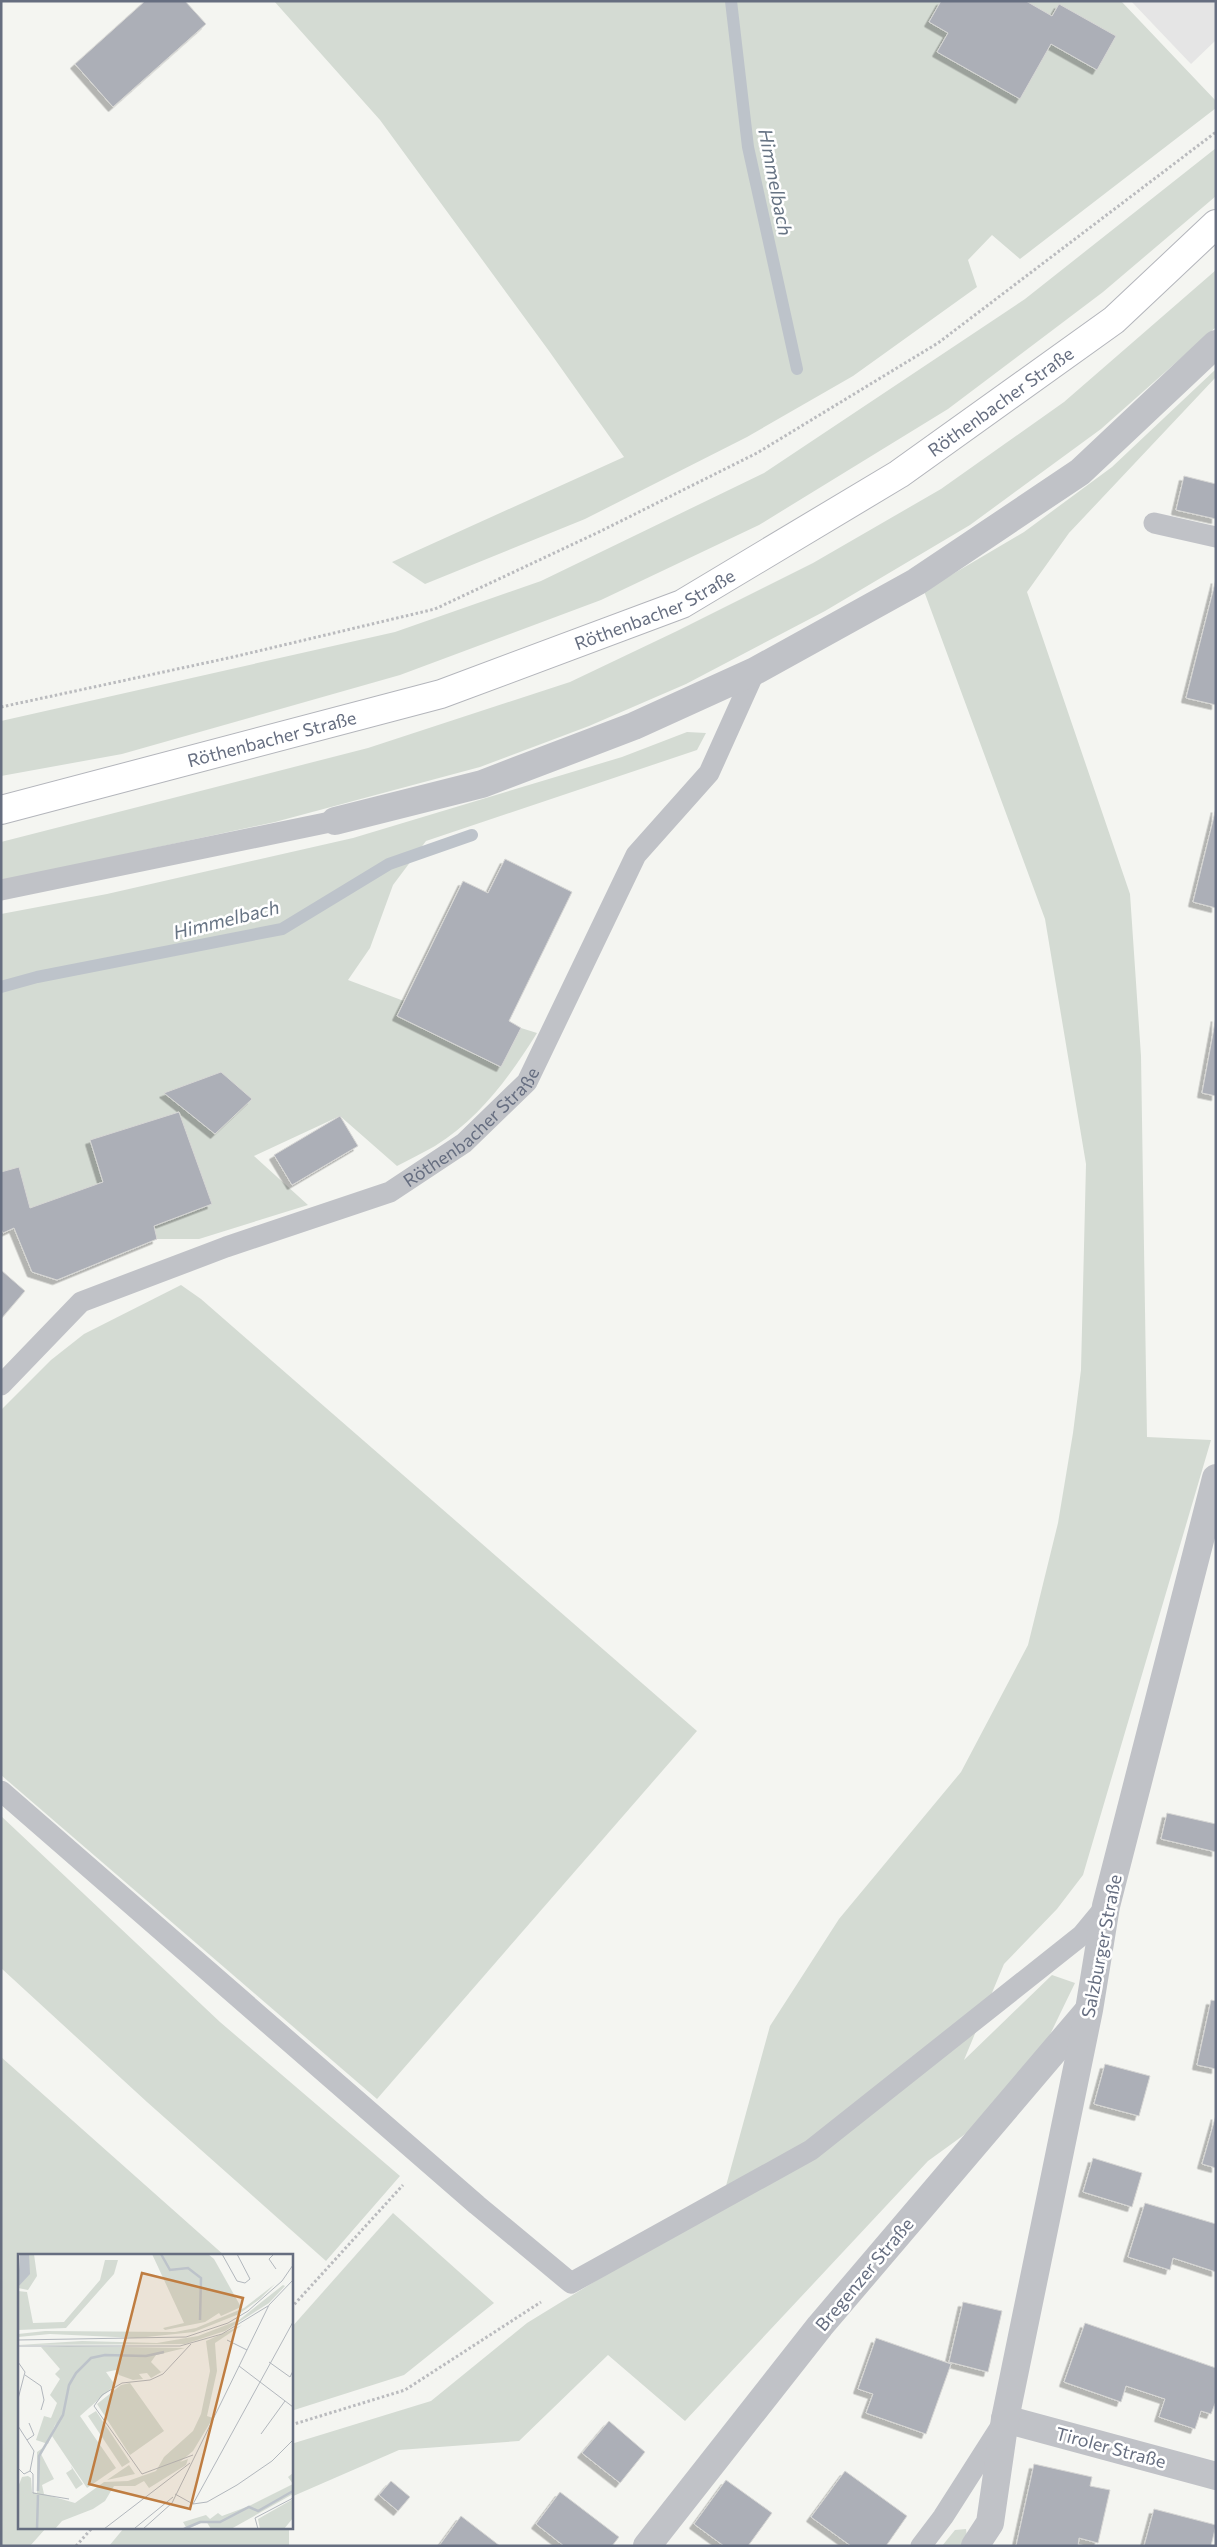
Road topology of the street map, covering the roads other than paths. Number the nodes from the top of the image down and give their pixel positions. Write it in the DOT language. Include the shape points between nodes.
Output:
graph roads {
  1 [pos="1216,224"];
  2 [pos="1216,344"];
  3 [pos="1154,523"];
  4 [pos="1216,537"];
  5 [pos="755,671"];
  6 [pos="1,810"];
  7 [pos="335,821"];
  8 [pos="1,890"];
  9 [pos="1,1384"];
  10 [pos="1216,1478"];
  11 [pos="1,1791"];
  12 [pos="1106,1906"];
  13 [pos="1089,2010"];
  14 [pos="1005,2419"];
  15 [pos="1216,2476"];
  16 [pos="647,2546"];
  17 [pos="921,2546"];
  18 [pos="975,2546"];
  1 -- 6 [label="main road, Röthenbacher Straße" via="1114,320 907,468 682,604 441,694"];
  2 -- 5 [label="street" via="1080,472 916,582"];
  3 -- 4 [label="lane"];
  5 -- 7 [label="street" via="634,726 482,784"];
  5 -- 9 [label="lane, Röthenbacher Straße" via="709,773 636,856 527,1082 464,1143 390,1192 226,1247 81,1302"];
  7 -- 8 [label="lane"];
  10 -- 12 [label="street, Salzburger Straße"];
  11 -- 12 [label="lane" via="570,2283 811,2150 1082,1935"];
  12 -- 13 [label="street, Salzburger Straße"];
  13 -- 14 [label="street, Salzburger Straße"];
  13 -- 16 [label="street, Bregenzer Straße" via="820,2326"];
  14 -- 15 [label="street, Tiroler Straße"];
  14 -- 17 [label="lane, Salzburger Straße" via="944,2517"];
  14 -- 18 [label="street, Salzburger Straße" via="990,2523"];
}
